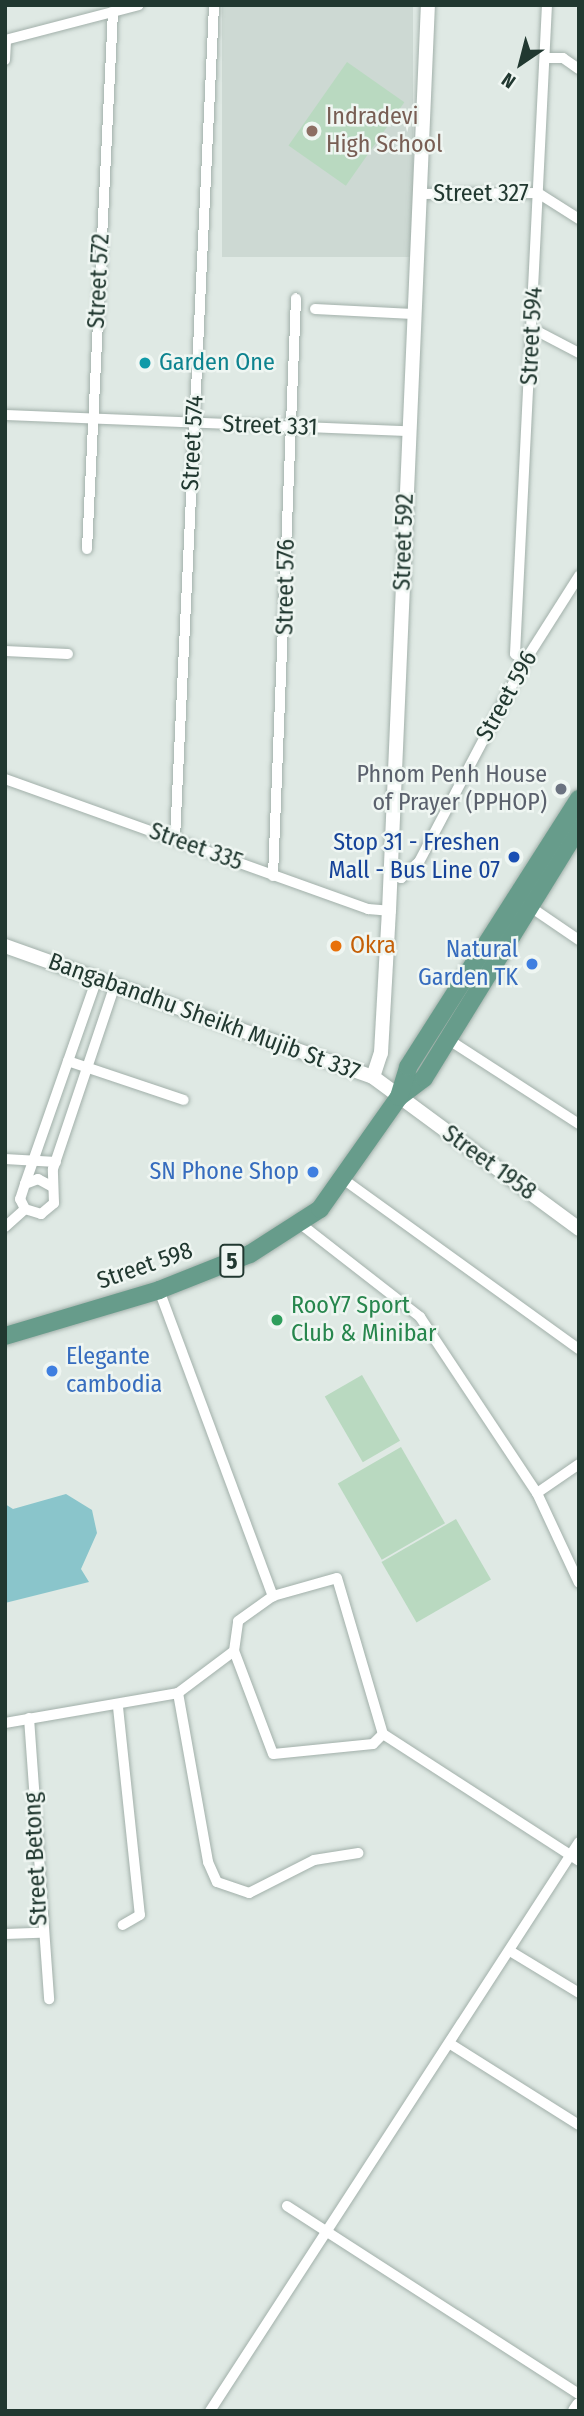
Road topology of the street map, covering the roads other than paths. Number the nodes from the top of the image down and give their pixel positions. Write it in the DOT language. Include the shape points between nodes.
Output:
graph roads {
  1 [pos="139,5"];
  2 [pos="214,5"];
  3 [pos="428,5"];
  4 [pos="547,5"];
  5 [pos="113,12"];
  6 [pos="6,40"];
  7 [pos="545,58"];
  8 [pos="5,60"];
  9 [pos="579,69"];
  10 [pos="538,193"];
  11 [pos="419,194"];
  12 [pos="579,219"];
  13 [pos="296,298"];
  14 [pos="315,309"];
  15 [pos="413,314"];
  16 [pos="533,329"];
  17 [pos="579,353"];
  18 [pos="5,415"];
  19 [pos="92,419"];
  20 [pos="193,423"];
  21 [pos="289,428"];
  22 [pos="408,431"];
  23 [pos="87,549"];
  24 [pos="579,576"];
  25 [pos="5,651"];
  26 [pos="68,654"];
  27 [pos="526,661"];
  28 [pos="5,779"];
  29 [pos="579,799"];
  30 [pos="579,827"];
  31 [pos="175,839"];
  32 [pos="390,874"];
  33 [pos="274,876"];
  34 [pos="517,898"];
  35 [pos="532,908"];
  36 [pos="389,911"];
  37 [pos="579,940"];
  38 [pos="5,946"];
  39 [pos="97,978"];
  40 [pos="115,985"];
  41 [pos="449,1040"];
  42 [pos="68,1061"];
  43 [pos="87,1068"];
  44 [pos="373,1077"];
  45 [pos="399,1097"];
  46 [pos="184,1100"];
  47 [pos="579,1124"];
  48 [pos="5,1159"];
  49 [pos="34,1161"];
  50 [pos="56,1162"];
  51 [pos="343,1179"];
  52 [pos="25,1184"];
  53 [pos="51,1186"];
  54 [pos="25,1209"];
  55 [pos="302,1225"];
  56 [pos="5,1227"];
  57 [pos="579,1229"];
  58 [pos="159,1290"];
  59 [pos="5,1336"];
  60 [pos="579,1349"];
  61 [pos="579,1464"];
  62 [pos="537,1493"];
  63 [pos="579,1583"];
  64 [pos="273,1596"];
  65 [pos="234,1651"];
  66 [pos="178,1693"];
  67 [pos="118,1707"];
  68 [pos="29,1718"];
  69 [pos="5,1723"];
  70 [pos="383,1734"];
  71 [pos="579,1842"];
  72 [pos="358,1853"];
  73 [pos="575,1859"];
  74 [pos="123,1925"];
  75 [pos="40,1933"];
  76 [pos="5,1934"];
  77 [pos="510,1951"];
  78 [pos="579,1993"];
  79 [pos="49,1998"];
  80 [pos="452,2045"];
  81 [pos="579,2125"];
  82 [pos="287,2206"];
  83 [pos="328,2234"];
  84 [pos="579,2394"];
  85 [pos="579,2405"];
  86 [pos="210,2411"];
  87 [pos="575,2411"];
  1 -- 5 [label="street"];
  2 -- 20 [label="street, Street 574"];
  3 -- 11 [label="street, Street 592"];
  4 -- 7 [label="street, Street 594"];
  5 -- 6 [label="street"];
  5 -- 19 [label="street, Street 572"];
  6 -- 8 [label="street"];
  7 -- 9 [label="street" via="563,58"];
  7 -- 10 [label="street, Street 594"];
  10 -- 11 [label="street, Street 327"];
  10 -- 12 [label="street, Street 327"];
  10 -- 16 [label="street, Street 594"];
  11 -- 15 [label="street, Street 592"];
  13 -- 21 [label="street, Street 576"];
  14 -- 15 [label="street"];
  15 -- 22 [label="street, Street 592"];
  16 -- 17 [label="street"];
  16 -- 27 [label="street, Street 594" via="515,654"];
  18 -- 19 [label="street, Street 331"];
  19 -- 20 [label="street, Street 331"];
  19 -- 23 [label="street, Street 572"];
  20 -- 21 [label="street, Street 331"];
  20 -- 31 [label="street, Street 574"];
  21 -- 22 [label="street, Street 331"];
  21 -- 33 [label="street, Street 576"];
  22 -- 32 [label="street, Street 592"];
  24 -- 27 [label="street, Street 596"];
  25 -- 26 [label="street"];
  27 -- 32 [label="street, Street 596" via="419,862 401,877"];
  28 -- 31 [label="street, Street 335"];
  29 -- 34 [label="main road, Street 598 / 5"];
  30 -- 35 [label="main road, Street 598 / 5"];
  31 -- 33 [label="street, Street 335"];
  32 -- 36 [label="street, Street 592"];
  33 -- 36 [label="street, Street 335"];
  34 -- 35 [label="street"];
  34 -- 45 [label="main road, Street 598 / 5" via="408,1067"];
  35 -- 37 [label="street"];
  35 -- 41 [label="main road, Street 598 / 5"];
  36 -- 44 [label="street, Street 592" via="381,1053"];
  38 -- 39 [label="street, Bangabandhu Sheikh Mujib St 337"];
  39 -- 40 [label="street, Bangabandhu Sheikh Mujib St 337"];
  39 -- 42 [label="street"];
  40 -- 43 [label="street"];
  40 -- 44 [label="street, Bangabandhu Sheikh Mujib St 337"];
  41 -- 45 [label="main road, Street 598 / 5" via="424,1078"];
  41 -- 47 [label="street"];
  42 -- 43 [label="street"];
  42 -- 49 [label="street"];
  43 -- 46 [label="street"];
  43 -- 50 [label="street"];
  44 -- 45 [label="street, Bangabandhu Sheikh Mujib St 337"];
  45 -- 51 [label="main road, Street 598 / 5"];
  45 -- 57 [label="street, Street 1958"];
  48 -- 49 [label="street"];
  49 -- 50 [label="street"];
  49 -- 52 [label="street"];
  50 -- 53 [label="street"];
  51 -- 55 [label="main road, Street 598 / 5"];
  51 -- 60 [label="street"];
  52 -- 53 [label="street" via="38,1179"];
  52 -- 54 [label="street" via="20,1194"];
  53 -- 54 [label="street" via="55,1197 46,1212"];
  54 -- 56 [label="street"];
  55 -- 58 [label="main road, Street 598 / 5"];
  55 -- 62 [label="street" via="420,1317"];
  58 -- 59 [label="main road, Street 598 / 5"];
  58 -- 64 [label="street"];
  61 -- 62 [label="street"];
  62 -- 63 [label="street"];
  64 -- 65 [label="street" via="238,1621"];
  64 -- 70 [label="street" via="327,1577 343,1583"];
  65 -- 66 [label="street"];
  65 -- 70 [label="street" via="273,1754 373,1744"];
  66 -- 67 [label="street"];
  66 -- 72 [label="street" via="217,1882 249,1894 314,1860"];
  67 -- 68 [label="street"];
  67 -- 74 [label="street" via="140,1915"];
  68 -- 69 [label="street"];
  68 -- 75 [label="street, Street Betong"];
  70 -- 73 [label="street"];
  71 -- 73 [label="street"];
  73 -- 77 [label="street"];
  75 -- 76 [label="street"];
  75 -- 79 [label="street, Street Betong"];
  77 -- 78 [label="street"];
  77 -- 80 [label="street"];
  80 -- 81 [label="street"];
  80 -- 83 [label="street"];
  82 -- 83 [label="street"];
  83 -- 84 [label="street"];
  83 -- 86 [label="street"];
  85 -- 87 [label="street"];
}
